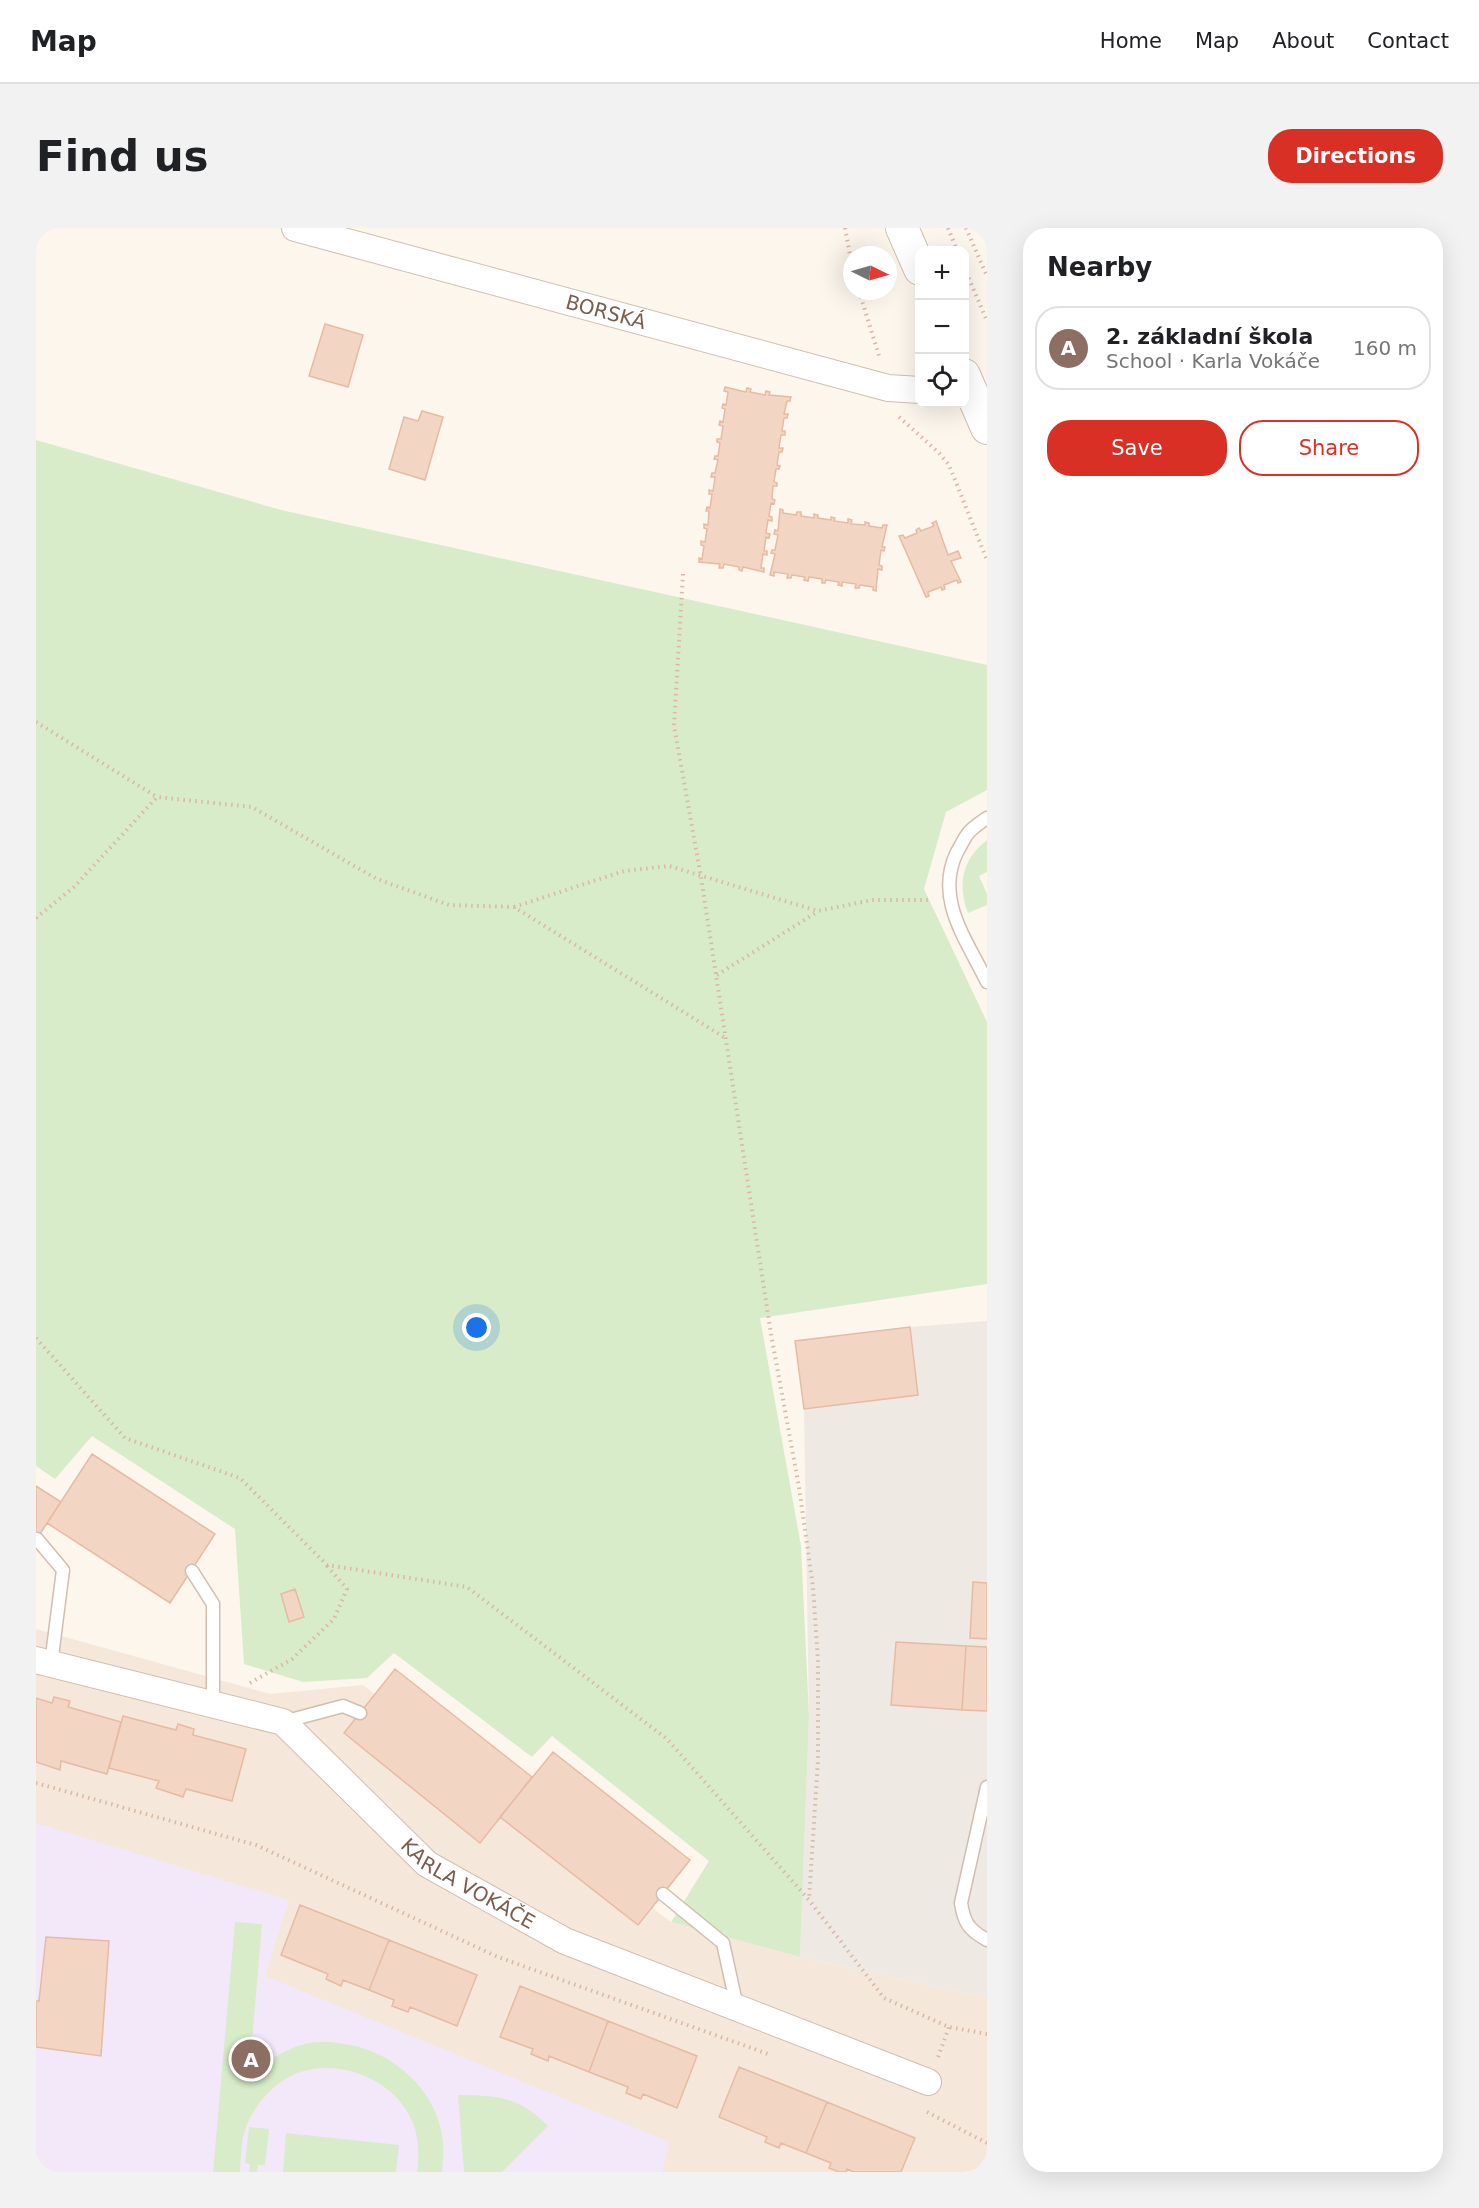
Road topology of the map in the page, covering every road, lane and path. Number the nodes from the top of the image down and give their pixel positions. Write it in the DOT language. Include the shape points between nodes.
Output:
graph roads {
  1 [pos="846,228"];
  2 [pos="902,228"];
  3 [pos="948,228"];
  4 [pos="966,228"];
  5 [pos="300,229"];
  6 [pos="849,246"];
  7 [pos="955,246"];
  8 [pos="915,258"];
  9 [pos="987,276"];
  10 [pos="969,279"];
  11 [pos="863,300"];
  12 [pos="987,321"];
  13 [pos="888,388"];
  14 [pos="969,388"];
  15 [pos="915,390"];
  16 [pos="987,428"];
  17 [pos="987,560"];
  18 [pos="682,574"];
  19 [pos="36,722"];
  20 [pos="158,797"];
  21 [pos="987,818"];
  22 [pos="701,877"];
  23 [pos="950,900"];
  24 [pos="514,907"];
  25 [pos="818,911"];
  26 [pos="36,918"];
  27 [pos="717,975"];
  28 [pos="987,982"];
  29 [pos="727,1039"];
  30 [pos="36,1338"];
  31 [pos="37,1539"];
  32 [pos="327,1565"];
  33 [pos="192,1570"];
  34 [pos="44,1662"];
  35 [pos="213,1704"];
  36 [pos="360,1713"];
  37 [pos="283,1722"];
  38 [pos="36,1783"];
  39 [pos="987,1787"];
  40 [pos="663,1894"];
  41 [pos="808,1900"];
  42 [pos="987,1940"];
  43 [pos="737,2008"];
  44 [pos="987,2034"];
  45 [pos="776,2057"];
  46 [pos="928,2082"];
  47 [pos="920,2109"];
  48 [pos="987,2143"];
  1 -- 6 [label="path"];
  2 -- 8 [label="street"];
  3 -- 7 [label="path"];
  4 -- 9 [label="path"];
  5 -- 13 [label="street, BORSKÁ"];
  10 -- 12 [label="path"];
  11 -- 13 [label="path"];
  13 -- 15 [label="street, BORSKÁ"];
  13 -- 17 [label="path" via="895,411 904,423 949,465"];
  14 -- 16 [label="street"];
  18 -- 22 [label="path" via="674,726"];
  19 -- 20 [label="path"];
  20 -- 24 [label="path" via="252,807 377,879 449,905"];
  20 -- 26 [label="path" via="74,887"];
  21 -- 23 [label="lane" via="968,833 952,863 948,877"];
  22 -- 24 [label="path" via="669,866 624,871"];
  22 -- 25 [label="path"];
  22 -- 27 [label="path"];
  23 -- 25 [label="path" via="872,900"];
  23 -- 28 [label="lane"];
  24 -- 29 [label="path"];
  25 -- 27 [label="path"];
  27 -- 29 [label="path"];
  29 -- 41 [label="path" via="813,1587 818,1760"];
  30 -- 32 [label="path" via="126,1438 240,1478"];
  31 -- 34 [label="lane" via="63,1570"];
  32 -- 35 [label="path" via="347,1589 334,1619 292,1659"];
  32 -- 41 [label="path" via="467,1587 667,1739"];
  33 -- 35 [label="lane" via="213,1604"];
  34 -- 35 [label="street"];
  35 -- 37 [label="street"];
  36 -- 37 [label="lane" via="342,1706"];
  37 -- 43 [label="street, KARLA VOKÁČE" via="427,1864 565,1941"];
  38 -- 45 [label="path" via="256,1845 498,1957"];
  39 -- 42 [label="lane" via="961,1903 963,1920"];
  40 -- 43 [label="lane" via="723,1942"];
  41 -- 44 [label="path" via="884,1998 949,2026"];
  43 -- 46 [label="street, KARLA VOKÁČE"];
  47 -- 48 [label="path"];
}
